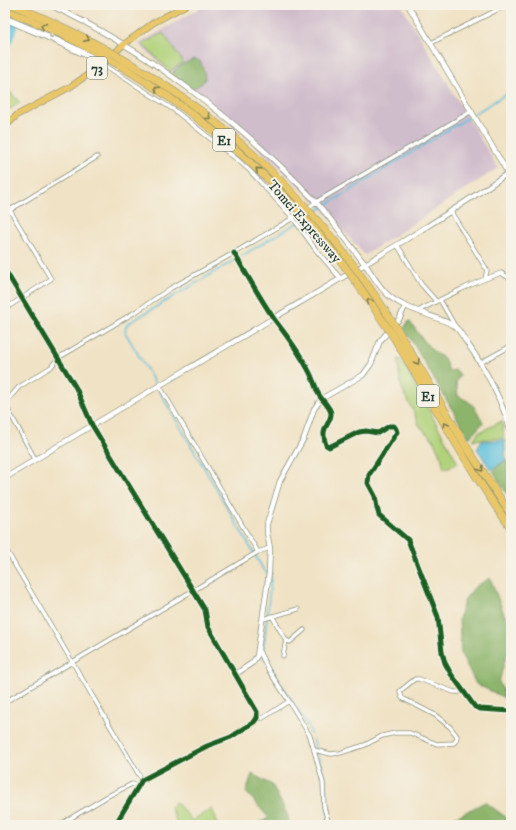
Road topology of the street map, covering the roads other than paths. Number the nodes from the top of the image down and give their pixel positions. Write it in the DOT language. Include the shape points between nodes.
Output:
graph roads {
  1 [pos="13,5"];
  2 [pos="50,5"];
  3 [pos="186,5"];
  4 [pos="408,5"];
  5 [pos="507,5"];
  6 [pos="5,10"];
  7 [pos="6,18"];
  8 [pos="431,43"];
  9 [pos="123,45"];
  10 [pos="105,63"];
  11 [pos="472,111"];
  12 [pos="5,127"];
  13 [pos="97,158"];
  14 [pos="510,173"];
  15 [pos="5,202"];
  16 [pos="316,202"];
  17 [pos="10,210"];
  18 [pos="451,212"];
  19 [pos="294,219"];
  20 [pos="398,246"];
  21 [pos="234,255"];
  22 [pos="365,265"];
  23 [pos="5,270"];
  24 [pos="341,279"];
  25 [pos="485,279"];
  26 [pos="511,279"];
  27 [pos="23,298"];
  28 [pos="438,300"];
  29 [pos="405,306"];
  30 [pos="5,309"];
  31 [pos="418,310"];
  32 [pos="274,318"];
  33 [pos="455,326"];
  34 [pos="511,346"];
  35 [pos="58,358"];
  36 [pos="480,363"];
  37 [pos="159,386"];
  38 [pos="321,399"];
  39 [pos="5,403"];
  40 [pos="92,425"];
  41 [pos="511,433"];
  42 [pos="36,459"];
  43 [pos="5,478"];
  44 [pos="511,515"];
  45 [pos="511,528"];
  46 [pos="5,548"];
  47 [pos="270,548"];
  48 [pos="258,552"];
  49 [pos="193,591"];
  50 [pos="298,609"];
  51 [pos="271,617"];
  52 [pos="263,619"];
  53 [pos="304,630"];
  54 [pos="286,640"];
  55 [pos="258,649"];
  56 [pos="283,656"];
  57 [pos="71,662"];
  58 [pos="236,674"];
  59 [pos="463,692"];
  60 [pos="289,701"];
  61 [pos="5,702"];
  62 [pos="511,711"];
  63 [pos="258,718"];
  64 [pos="316,750"];
  65 [pos="142,780"];
  66 [pos="138,786"];
  67 [pos="59,825"];
  68 [pos="115,825"];
  69 [pos="329,825"];
  1 -- 44 [label="highway, Tomei Expressway / E1, one-way, bridge" via="108,50 174,92 222,128 286,186 322,225 397,328 466,446"];
  2 -- 9 [label="street" via="75,16"];
  3 -- 9 [label="main road, 73" via="153,23"];
  4 -- 8 [label="street"];
  5 -- 8 [label="street"];
  45 -- 6 [label="highway, Tomei Expressway / E1, one-way, bridge" via="465,459 391,334 354,280 319,234 265,176 172,100 125,69 51,29"];
  7 -- 10 [label="street"];
  8 -- 11 [label="street"];
  9 -- 10 [label="main road, 73"];
  9 -- 16 [label="street" via="160,68 252,139"];
  10 -- 12 [label="main road, 73" via="70,87 16,115"];
  10 -- 19 [label="street" via="174,110 239,161"];
  11 -- 14 [label="street"];
  11 -- 16 [label="street"];
  13 -- 17 [label="street"];
  14 -- 18 [label="street"];
  15 -- 17 [label="street"];
  16 -- 19 [label="street"];
  16 -- 22 [label="street"];
  17 -- 27 [label="street" via="51,280"];
  18 -- 20 [label="street"];
  18 -- 25 [label="street" via="487,270"];
  19 -- 21 [label="street"];
  19 -- 24 [label="street"];
  20 -- 22 [label="street"];
  20 -- 28 [label="street" via="421,284"];
  21 -- 32 [label="street"];
  21 -- 35 [label="street" via="171,288"];
  22 -- 24 [label="street"];
  22 -- 29 [label="street" via="387,295"];
  23 -- 27 [label="street"];
  24 -- 32 [label="street"];
  25 -- 26 [label="street" via="501,273"];
  25 -- 28 [label="street"];
  27 -- 30 [label="street"];
  27 -- 35 [label="street"];
  28 -- 31 [label="street"];
  28 -- 33 [label="street"];
  29 -- 31 [label="street"];
  29 -- 38 [label="street" via="400,318 380,341 371,364 363,375"];
  31 -- 33 [label="street"];
  32 -- 37 [label="street"];
  32 -- 38 [label="street" via="310,373"];
  33 -- 36 [label="street"];
  34 -- 36 [label="street"];
  35 -- 39 [label="street" via="51,366 19,387"];
  35 -- 40 [label="street" via="76,388"];
  36 -- 41 [label="street" via="498,396"];
  37 -- 40 [label="street"];
  37 -- 48 [label="street"];
  38 -- 47 [label="street" via="314,409 304,438 280,481 267,524"];
  38 -- 59 [label="street" via="331,413 323,436 329,447 359,432 378,433 389,426 396,429 392,441 369,475 368,483 376,496 380,515 408,540 438,617 445,663"];
  39 -- 42 [label="street"];
  40 -- 42 [label="street"];
  40 -- 49 [label="street"];
  42 -- 43 [label="street"];
  46 -- 57 [label="street"];
  47 -- 48 [label="street"];
  47 -- 52 [label="street"];
  48 -- 49 [label="street"];
  49 -- 57 [label="street"];
  49 -- 58 [label="street" via="205,610 208,627"];
  50 -- 51 [label="street"];
  51 -- 52 [label="street"];
  51 -- 54 [label="street"];
  52 -- 55 [label="street"];
  53 -- 54 [label="street" via="290,642"];
  54 -- 56 [label="street"];
  55 -- 58 [label="street" via="252,663"];
  55 -- 60 [label="street"];
  57 -- 61 [label="street"];
  57 -- 65 [label="street"];
  58 -- 63 [label="street" via="258,712"];
  59 -- 62 [label="street" via="475,707 480,709"];
  59 -- 64 [label="street" via="454,692 419,679 415,679 400,691 402,698 435,715 450,727 457,736 454,743 438,744 410,733 395,733 340,753 331,754"];
  60 -- 63 [label="street" via="263,718"];
  60 -- 64 [label="street"];
  63 -- 65 [label="street" via="231,737 207,746"];
  64 -- 69 [label="street"];
  65 -- 66 [label="street"];
  66 -- 67 [label="street" via="132,784"];
  66 -- 68 [label="street"];
}
